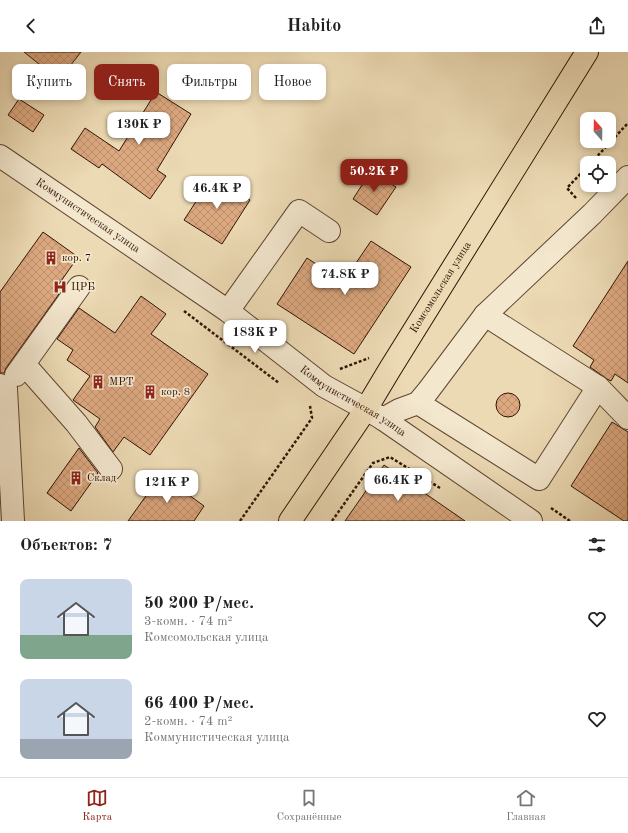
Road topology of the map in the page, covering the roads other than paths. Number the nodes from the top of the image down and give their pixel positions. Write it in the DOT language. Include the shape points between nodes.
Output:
graph roads {
  1 [pos="587,52"];
  2 [pos="0,156"];
  3 [pos="628,177"];
  4 [pos="329,231"];
  5 [pos="79,287"];
  6 [pos="228,311"];
  7 [pos="485,316"];
  8 [pos="24,364"];
  9 [pos="3,387"];
  10 [pos="598,387"];
  11 [pos="418,403"];
  12 [pos="375,414"];
  13 [pos="628,418"];
  14 [pos="111,469"];
  15 [pos="513,514"];
  16 [pos="13,521"];
  17 [pos="290,521"];
  18 [pos="531,521"];
  1 -- 12 [label="main road, Комсомольская улица" via="390,369"];
  2 -- 6 [label="street, Коммунистическая улица"];
  3 -- 7 [label="street"];
  4 -- 6 [label="street" via="299,211"];
  5 -- 8 [label="street"];
  6 -- 12 [label="street, Коммунистическая улица" via="324,386"];
  7 -- 10 [label="street"];
  7 -- 11 [label="street"];
  8 -- 9 [label="street"];
  8 -- 14 [label="street" via="76,423"];
  9 -- 16 [label="street"];
  10 -- 11 [label="street" via="539,479"];
  10 -- 13 [label="street"];
  11 -- 12 [label="street" via="399,410"];
  12 -- 15 [label="street, Коммунистическая улица"];
  12 -- 17 [label="main road, Комсомольская улица"];
  15 -- 18 [label="street, Коммунистическая улица"];
}
